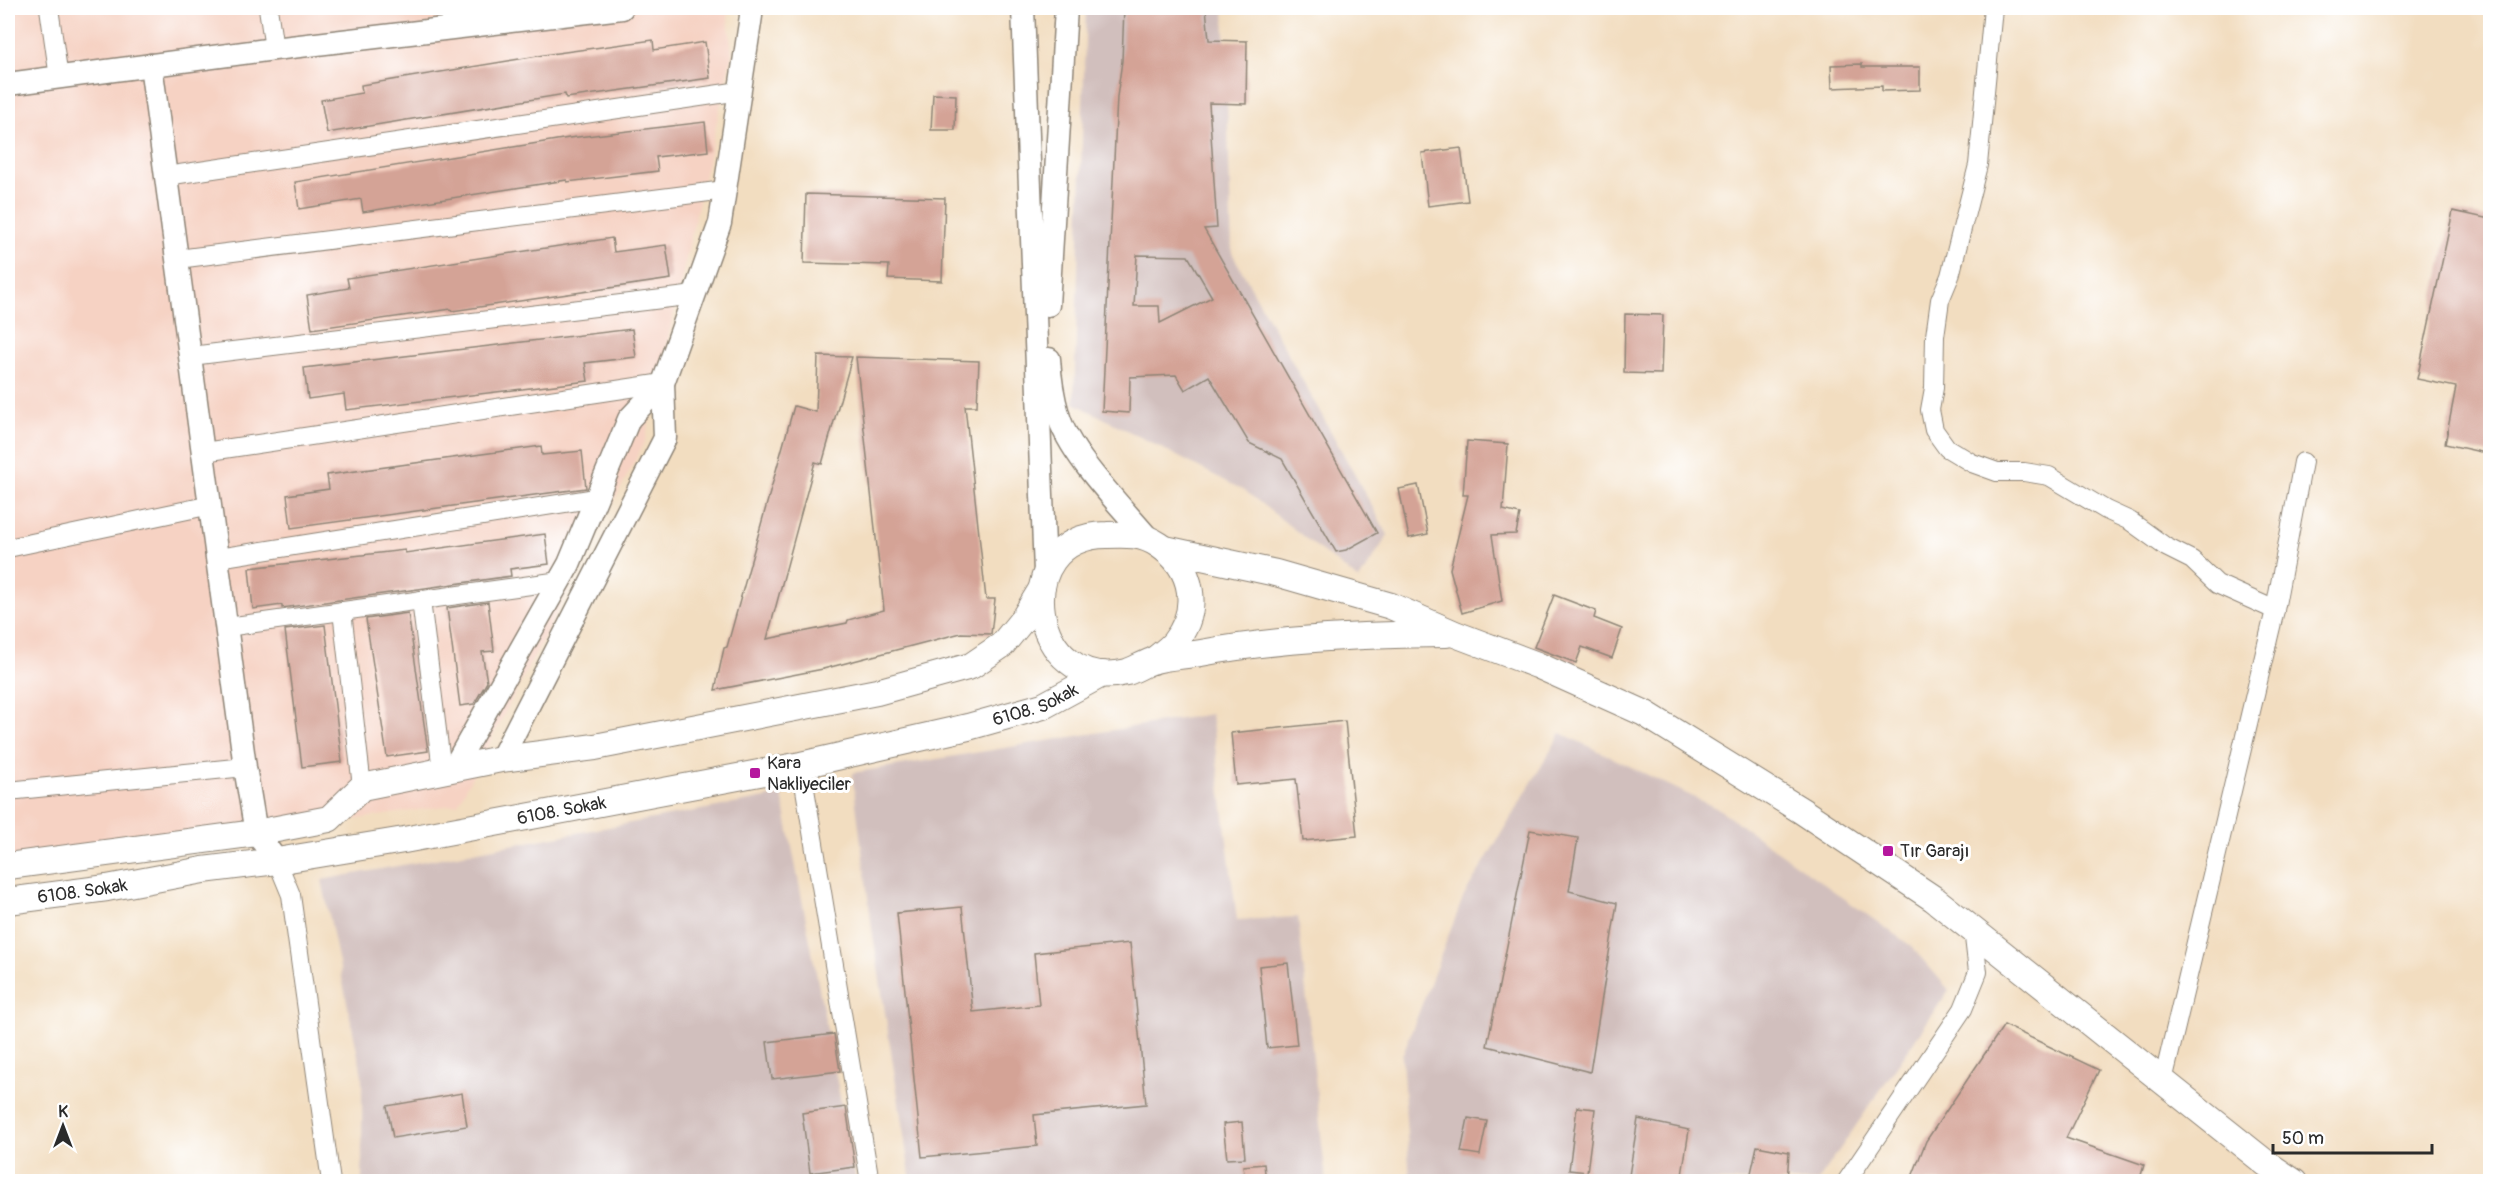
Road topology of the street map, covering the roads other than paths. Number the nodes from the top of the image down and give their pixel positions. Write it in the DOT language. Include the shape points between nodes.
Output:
graph roads {
  1 [pos="49,8"];
  2 [pos="268,8"];
  3 [pos="622,8"];
  4 [pos="750,8"];
  5 [pos="1023,8"];
  6 [pos="1066,8"];
  7 [pos="1993,8"];
  8 [pos="274,48"];
  9 [pos="151,65"];
  10 [pos="59,78"];
  11 [pos="8,84"];
  12 [pos="740,91"];
  13 [pos="166,176"];
  14 [pos="725,190"];
  15 [pos="178,259"];
  16 [pos="694,295"];
  17 [pos="191,356"];
  18 [pos="663,382"];
  19 [pos="204,452"];
  20 [pos="2303,462"];
  21 [pos="596,498"];
  22 [pos="211,505"];
  23 [pos="1156,543"];
  24 [pos="8,548"];
  25 [pos="218,558"];
  26 [pos="560,581"];
  27 [pos="1043,581"];
  28 [pos="422,600"];
  29 [pos="2275,610"];
  30 [pos="342,611"];
  31 [pos="227,627"];
  32 [pos="1455,634"];
  33 [pos="1153,661"];
  34 [pos="1102,674"];
  35 [pos="501,759"];
  36 [pos="801,765"];
  37 [pos="245,767"];
  38 [pos="448,770"];
  39 [pos="362,787"];
  40 [pos="8,791"];
  41 [pos="256,833"];
  42 [pos="277,861"];
  43 [pos="8,866"];
  44 [pos="8,901"];
  45 [pos="1973,929"];
  46 [pos="2163,1081"];
  47 [pos="331,1182"];
  48 [pos="870,1182"];
  49 [pos="1846,1182"];
  50 [pos="2294,1182"];
  1 -- 10 [label="street"];
  2 -- 8 [label="street"];
  3 -- 8 [label="street"];
  4 -- 12 [label="street"];
  5 -- 27 [label="street"];
  6 -- 23 [label="street" via="1048,295 1049,362 1058,415 1070,441 1097,478"];
  7 -- 29 [label="street" via="1978,165 1938,312 1930,410 1934,430 1947,448 1972,463 1997,472 2049,476 2192,560 2217,584"];
  8 -- 9 [label="street"];
  9 -- 10 [label="street"];
  9 -- 13 [label="street"];
  10 -- 11 [label="street"];
  12 -- 13 [label="street"];
  12 -- 14 [label="street"];
  13 -- 15 [label="street"];
  14 -- 15 [label="street"];
  14 -- 16 [label="street" via="720,223"];
  15 -- 17 [label="street"];
  16 -- 17 [label="street"];
  16 -- 18 [label="street"];
  17 -- 19 [label="street"];
  18 -- 19 [label="street"];
  18 -- 21 [label="street" via="629,419"];
  18 -- 35 [label="street" via="665,438"];
  19 -- 22 [label="street"];
  20 -- 29 [label="street"];
  21 -- 25 [label="street"];
  21 -- 26 [label="street"];
  22 -- 24 [label="street"];
  22 -- 25 [label="street"];
  23 -- 27 [label="main road" via="1099,535 1073,543 1054,557"];
  23 -- 32 [label="main road" via="1391,606"];
  23 -- 33 [label="main road" via="1180,563 1188,577 1191,597 1188,620 1174,643"];
  25 -- 31 [label="street"];
  26 -- 28 [label="street"];
  26 -- 38 [label="street"];
  27 -- 34 [label="main road" via="1042,619 1050,639 1065,658 1082,670"];
  27 -- 35 [label="main road" via="1024,618 1002,645 971,666 866,694 595,747"];
  28 -- 30 [label="street"];
  28 -- 38 [label="street"];
  29 -- 46 [label="street"];
  30 -- 31 [label="street"];
  30 -- 39 [label="street"];
  31 -- 37 [label="street"];
  32 -- 33 [label="main road" via="1357,635 1251,643"];
  32 -- 45 [label="main road" via="1537,665 1644,713 1812,817 1934,898"];
  33 -- 34 [label="main road" via="1126,672"];
  34 -- 36 [label="main road, 6108. Sokak" via="1043,706"];
  35 -- 38 [label="main road"];
  36 -- 42 [label="main road, 6108. Sokak"];
  36 -- 48 [label="street"];
  37 -- 40 [label="street"];
  37 -- 41 [label="street"];
  38 -- 39 [label="main road"];
  39 -- 41 [label="main road, 6108. Sokak" via="329,819"];
  41 -- 42 [label="street"];
  41 -- 43 [label="main road, 6108. Sokak"];
  42 -- 44 [label="main road, 6108. Sokak"];
  42 -- 47 [label="street" via="291,895"];
  45 -- 46 [label="main road"];
  45 -- 49 [label="street" via="1978,972 1963,1009"];
  46 -- 50 [label="main road"];
}
